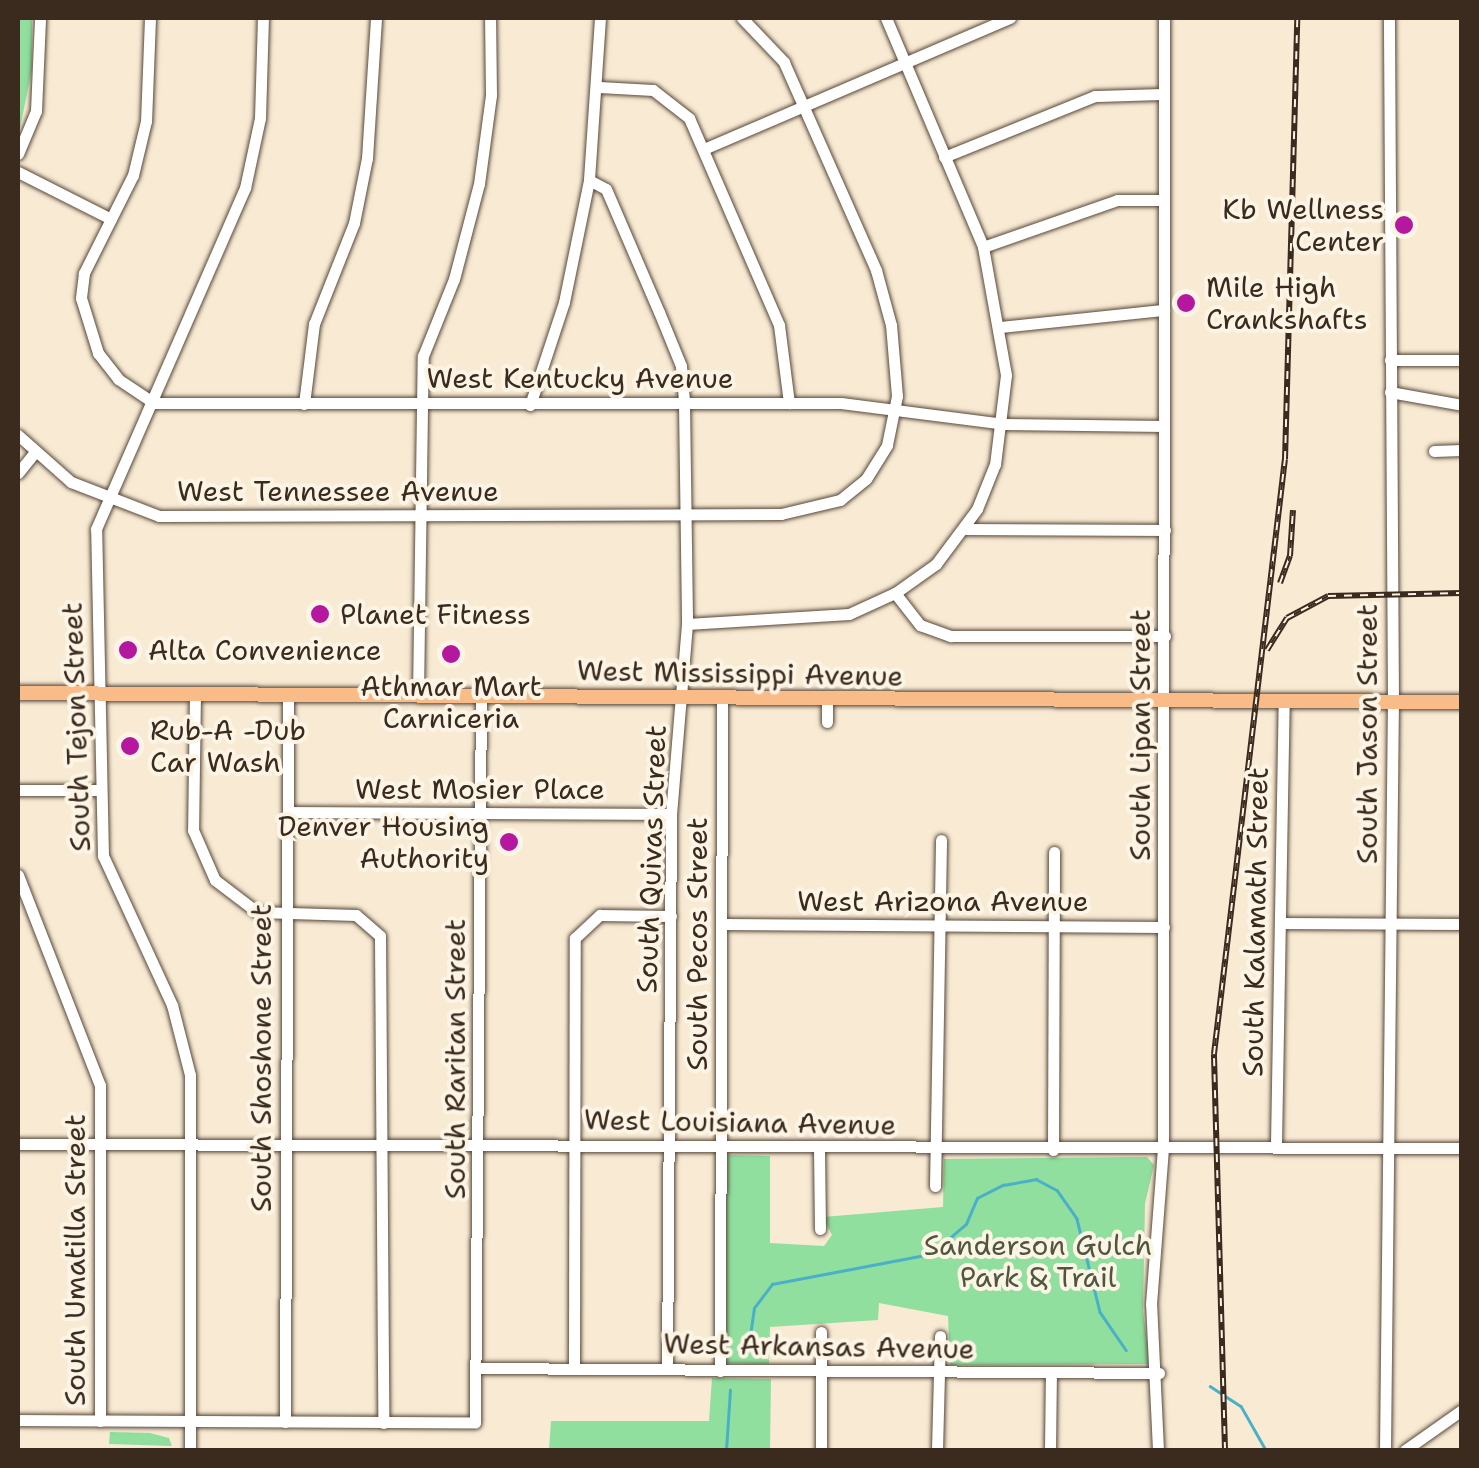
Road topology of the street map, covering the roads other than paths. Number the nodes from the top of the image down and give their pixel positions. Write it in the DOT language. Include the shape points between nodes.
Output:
graph roads {
  1 [pos="40,18"];
  2 [pos="150,18"];
  3 [pos="263,18"];
  4 [pos="376,18"];
  5 [pos="490,18"];
  6 [pos="600,18"];
  7 [pos="742,18"];
  8 [pos="886,18"];
  9 [pos="1009,18"];
  10 [pos="1164,18"];
  11 [pos="1389,18"];
  12 [pos="905,64"];
  13 [pos="599,87"];
  14 [pos="1164,94"];
  15 [pos="806,107"];
  16 [pos="706,148"];
  17 [pos="18,154"];
  18 [pos="944,158"];
  19 [pos="18,172"];
  20 [pos="589,180"];
  21 [pos="1164,200"];
  22 [pos="112,219"];
  23 [pos="983,247"];
  24 [pos="1164,310"];
  25 [pos="1001,327"];
  26 [pos="1390,360"];
  27 [pos="1462,360"];
  28 [pos="1390,392"];
  29 [pos="154,403"];
  30 [pos="684,403"];
  31 [pos="789,403"];
  32 [pos="304,404"];
  33 [pos="418,404"];
  34 [pos="530,405"];
  35 [pos="1462,405"];
  36 [pos="895,411"];
  37 [pos="1004,424"];
  38 [pos="1164,426"];
  39 [pos="18,435"];
  40 [pos="1462,450"];
  41 [pos="1434,451"];
  42 [pos="34,453"];
  43 [pos="18,472"];
  44 [pos="107,500"];
  45 [pos="418,516"];
  46 [pos="684,516"];
  47 [pos="966,529"];
  48 [pos="1165,530"];
  49 [pos="895,594"];
  50 [pos="687,624"];
  51 [pos="1165,636"];
  52 [pos="18,693"];
  53 [pos="98,693"];
  54 [pos="195,693"];
  55 [pos="288,695"];
  56 [pos="418,695"];
  57 [pos="481,696"];
  58 [pos="682,696"];
  59 [pos="722,698"];
  60 [pos="1166,700"];
  61 [pos="827,701"];
  62 [pos="1284,701"];
  63 [pos="1392,702"];
  64 [pos="1462,702"];
  65 [pos="827,722"];
  66 [pos="18,790"];
  67 [pos="98,790"];
  68 [pos="289,812"];
  69 [pos="671,814"];
  70 [pos="480,815"];
  71 [pos="941,840"];
  72 [pos="1054,852"];
  73 [pos="18,875"];
  74 [pos="287,914"];
  75 [pos="671,916"];
  76 [pos="1280,922"];
  77 [pos="1392,923"];
  78 [pos="722,924"];
  79 [pos="1462,924"];
  80 [pos="940,927"];
  81 [pos="1053,927"];
  82 [pos="1164,927"];
  83 [pos="190,1141"];
  84 [pos="18,1144"];
  85 [pos="103,1144"];
  86 [pos="285,1144"];
  87 [pos="383,1144"];
  88 [pos="480,1144"];
  89 [pos="1276,1144"];
  90 [pos="572,1145"];
  91 [pos="669,1146"];
  92 [pos="721,1146"];
  93 [pos="1386,1146"];
  94 [pos="819,1148"];
  95 [pos="1462,1148"];
  96 [pos="938,1149"];
  97 [pos="1163,1149"];
  98 [pos="1053,1150"];
  99 [pos="936,1186"];
  100 [pos="820,1230"];
  101 [pos="821,1332"];
  102 [pos="940,1336"];
  103 [pos="478,1368"];
  104 [pos="574,1368"];
  105 [pos="667,1368"];
  106 [pos="720,1370"];
  107 [pos="821,1372"];
  108 [pos="937,1373"];
  109 [pos="1051,1373"];
  110 [pos="1158,1373"];
  111 [pos="1462,1410"];
  112 [pos="18,1420"];
  113 [pos="100,1420"];
  114 [pos="190,1422"];
  115 [pos="285,1422"];
  116 [pos="383,1423"];
  117 [pos="190,1450"];
  118 [pos="821,1450"];
  119 [pos="937,1450"];
  120 [pos="1050,1450"];
  121 [pos="1158,1450"];
  122 [pos="1385,1450"];
  123 [pos="1405,1450"];
  1 -- 17 [label="street" via="36,111"];
  2 -- 22 [label="street" via="146,121 133,175"];
  3 -- 29 [label="street, South Tejon Street" via="262,106 250,172"];
  4 -- 32 [label="street" via="367,158 354,223 314,324"];
  5 -- 33 [label="street" via="491,95 479,184 454,279 423,356"];
  6 -- 13 [label="street"];
  7 -- 15 [label="street" via="784,62"];
  8 -- 12 [label="street"];
  9 -- 12 [label="street"];
  10 -- 14 [label="street, South Lipan Street"];
  11 -- 26 [label="street, South Jason Street"];
  12 -- 15 [label="street"];
  12 -- 18 [label="street"];
  13 -- 16 [label="street" via="662,95 690,118"];
  13 -- 20 [label="street"];
  14 -- 18 [label="street" via="1096,96"];
  14 -- 21 [label="street, South Lipan Street"];
  15 -- 16 [label="street"];
  15 -- 36 [label="street" via="876,270 894,345"];
  16 -- 31 [label="street" via="778,325"];
  18 -- 23 [label="street"];
  19 -- 22 [label="street"];
  20 -- 30 [label="street, South Quivas Street" via="606,189 659,312 680,366"];
  20 -- 34 [label="street" via="564,302"];
  21 -- 23 [label="street" via="1117,200"];
  21 -- 24 [label="street, South Lipan Street"];
  22 -- 29 [label="street" via="84,273 87,330 118,379"];
  23 -- 25 [label="street"];
  24 -- 25 [label="street"];
  24 -- 38 [label="street, South Lipan Street"];
  25 -- 37 [label="street"];
  26 -- 27 [label="street"];
  26 -- 28 [label="street, South Jason Street"];
  28 -- 35 [label="street"];
  28 -- 63 [label="street, South Jason Street"];
  29 -- 32 [label="street, West Kentucky Avenue"];
  29 -- 44 [label="street, South Tejon Street"];
  30 -- 31 [label="street, West Kentucky Avenue"];
  30 -- 34 [label="street, West Kentucky Avenue"];
  30 -- 46 [label="street, South Quivas Street"];
  31 -- 36 [label="street, West Kentucky Avenue"];
  32 -- 33 [label="street, West Kentucky Avenue"];
  33 -- 34 [label="street, West Kentucky Avenue"];
  33 -- 45 [label="street"];
  36 -- 37 [label="street, West Kentucky Avenue"];
  36 -- 46 [label="street, West Tennessee Avenue" via="882,456 850,494 798,513"];
  37 -- 38 [label="street, West Kentucky Avenue"];
  37 -- 47 [label="street" via="991,477"];
  38 -- 48 [label="street, South Lipan Street"];
  39 -- 42 [label="street, West Tennessee Avenue"];
  40 -- 41 [label="street"];
  42 -- 43 [label="street"];
  42 -- 44 [label="street, West Tennessee Avenue"];
  44 -- 45 [label="street, West Tennessee Avenue" via="159,516"];
  44 -- 53 [label="street, South Tejon Street" via="96,529"];
  45 -- 46 [label="street, West Tennessee Avenue"];
  45 -- 56 [label="street"];
  46 -- 50 [label="street, South Quivas Street"];
  47 -- 48 [label="street"];
  47 -- 49 [label="street" via="936,564"];
  48 -- 51 [label="street, South Lipan Street"];
  49 -- 50 [label="street" via="849,614"];
  49 -- 51 [label="street" via="920,625 951,636"];
  50 -- 58 [label="street, South Quivas Street"];
  51 -- 60 [label="street, South Lipan Street"];
  52 -- 53 [label="main road, West Mississippi Avenue"];
  53 -- 54 [label="main road, West Mississippi Avenue"];
  53 -- 67 [label="street, South Tejon Street"];
  54 -- 55 [label="main road, West Mississippi Avenue"];
  54 -- 74 [label="street" via="196,843 229,896 257,912"];
  55 -- 56 [label="main road, West Mississippi Avenue"];
  55 -- 68 [label="street, South Shoshone Street"];
  56 -- 57 [label="main road, West Mississippi Avenue"];
  57 -- 58 [label="main road, West Mississippi Avenue"];
  57 -- 70 [label="street, South Raritan Street"];
  58 -- 59 [label="main road, West Mississippi Avenue"];
  58 -- 69 [label="street, South Quivas Street"];
  59 -- 61 [label="main road, West Mississippi Avenue"];
  59 -- 78 [label="street, South Pecos Street"];
  60 -- 61 [label="main road, West Mississippi Avenue"];
  60 -- 62 [label="main road, West Mississippi Avenue"];
  60 -- 82 [label="street, South Lipan Street"];
  61 -- 65 [label="street"];
  62 -- 63 [label="main road, West Mississippi Avenue"];
  62 -- 76 [label="street, South Kalamath Street"];
  63 -- 64 [label="main road, West Mississippi Avenue"];
  63 -- 77 [label="street, South Jason Street"];
  66 -- 67 [label="street"];
  67 -- 83 [label="street, South Tejon Street" via="103,856 172,1005 190,1075"];
  68 -- 70 [label="street, West Mosier Place"];
  68 -- 74 [label="street, South Shoshone Street"];
  69 -- 70 [label="street, West Mosier Place"];
  69 -- 75 [label="street, South Quivas Street"];
  70 -- 88 [label="street, South Raritan Street"];
  71 -- 80 [label="street"];
  72 -- 81 [label="street"];
  73 -- 85 [label="street, South Umatilla Street" via="81,1025 100,1086"];
  74 -- 86 [label="street, South Shoshone Street"];
  74 -- 87 [label="street" via="356,915 380,936"];
  75 -- 90 [label="street" via="600,915 575,938"];
  75 -- 91 [label="street, South Quivas Street"];
  76 -- 77 [label="street"];
  76 -- 89 [label="street, South Kalamath Street"];
  77 -- 79 [label="street"];
  77 -- 93 [label="street, South Jason Street"];
  78 -- 80 [label="street, West Arizona Avenue"];
  78 -- 92 [label="street, South Pecos Street"];
  80 -- 81 [label="street, West Arizona Avenue"];
  80 -- 96 [label="street"];
  81 -- 82 [label="street, West Arizona Avenue"];
  81 -- 98 [label="street"];
  82 -- 97 [label="street, South Lipan Street"];
  83 -- 85 [label="street, West Louisiana Avenue"];
  83 -- 86 [label="street, West Louisiana Avenue"];
  83 -- 114 [label="street, South Tejon Street"];
  84 -- 85 [label="street, West Louisiana Avenue"];
  85 -- 113 [label="street, South Umatilla Street"];
  86 -- 87 [label="street, West Louisiana Avenue"];
  86 -- 115 [label="street, South Shoshone Street"];
  87 -- 88 [label="street, West Louisiana Avenue"];
  87 -- 116 [label="street"];
  88 -- 90 [label="street, West Louisiana Avenue"];
  88 -- 103 [label="street, South Raritan Street"];
  89 -- 93 [label="street, West Louisiana Avenue"];
  89 -- 97 [label="street, West Louisiana Avenue"];
  90 -- 91 [label="street, West Louisiana Avenue"];
  90 -- 104 [label="street"];
  91 -- 92 [label="street, West Louisiana Avenue"];
  91 -- 105 [label="street, South Quivas Street"];
  92 -- 94 [label="street, West Louisiana Avenue"];
  92 -- 106 [label="street, South Pecos Street"];
  93 -- 95 [label="street, West Louisiana Avenue"];
  93 -- 122 [label="street, South Jason Street"];
  94 -- 96 [label="street, West Louisiana Avenue"];
  94 -- 100 [label="street"];
  96 -- 98 [label="street, West Louisiana Avenue"];
  96 -- 99 [label="street"];
  97 -- 98 [label="street, West Louisiana Avenue"];
  97 -- 110 [label="street, South Lipan Street" via="1153,1214"];
  101 -- 107 [label="street"];
  102 -- 108 [label="street"];
  103 -- 104 [label="street, West Arkansas Avenue"];
  103 -- 116 [label="street, South Raritan Street" via="475,1422"];
  104 -- 105 [label="street, West Arkansas Avenue"];
  105 -- 106 [label="street, West Arkansas Avenue"];
  106 -- 107 [label="street, West Arkansas Avenue"];
  107 -- 108 [label="street, West Arkansas Avenue"];
  107 -- 118 [label="street"];
  108 -- 109 [label="street, West Arkansas Avenue"];
  108 -- 119 [label="street"];
  109 -- 110 [label="street, West Arkansas Avenue"];
  109 -- 120 [label="street"];
  110 -- 121 [label="street, South Lipan Street"];
  111 -- 123 [label="street"];
  112 -- 113 [label="street"];
  113 -- 114 [label="street"];
  114 -- 115 [label="street"];
  114 -- 117 [label="street, South Tejon Street"];
  115 -- 116 [label="street"];
}
